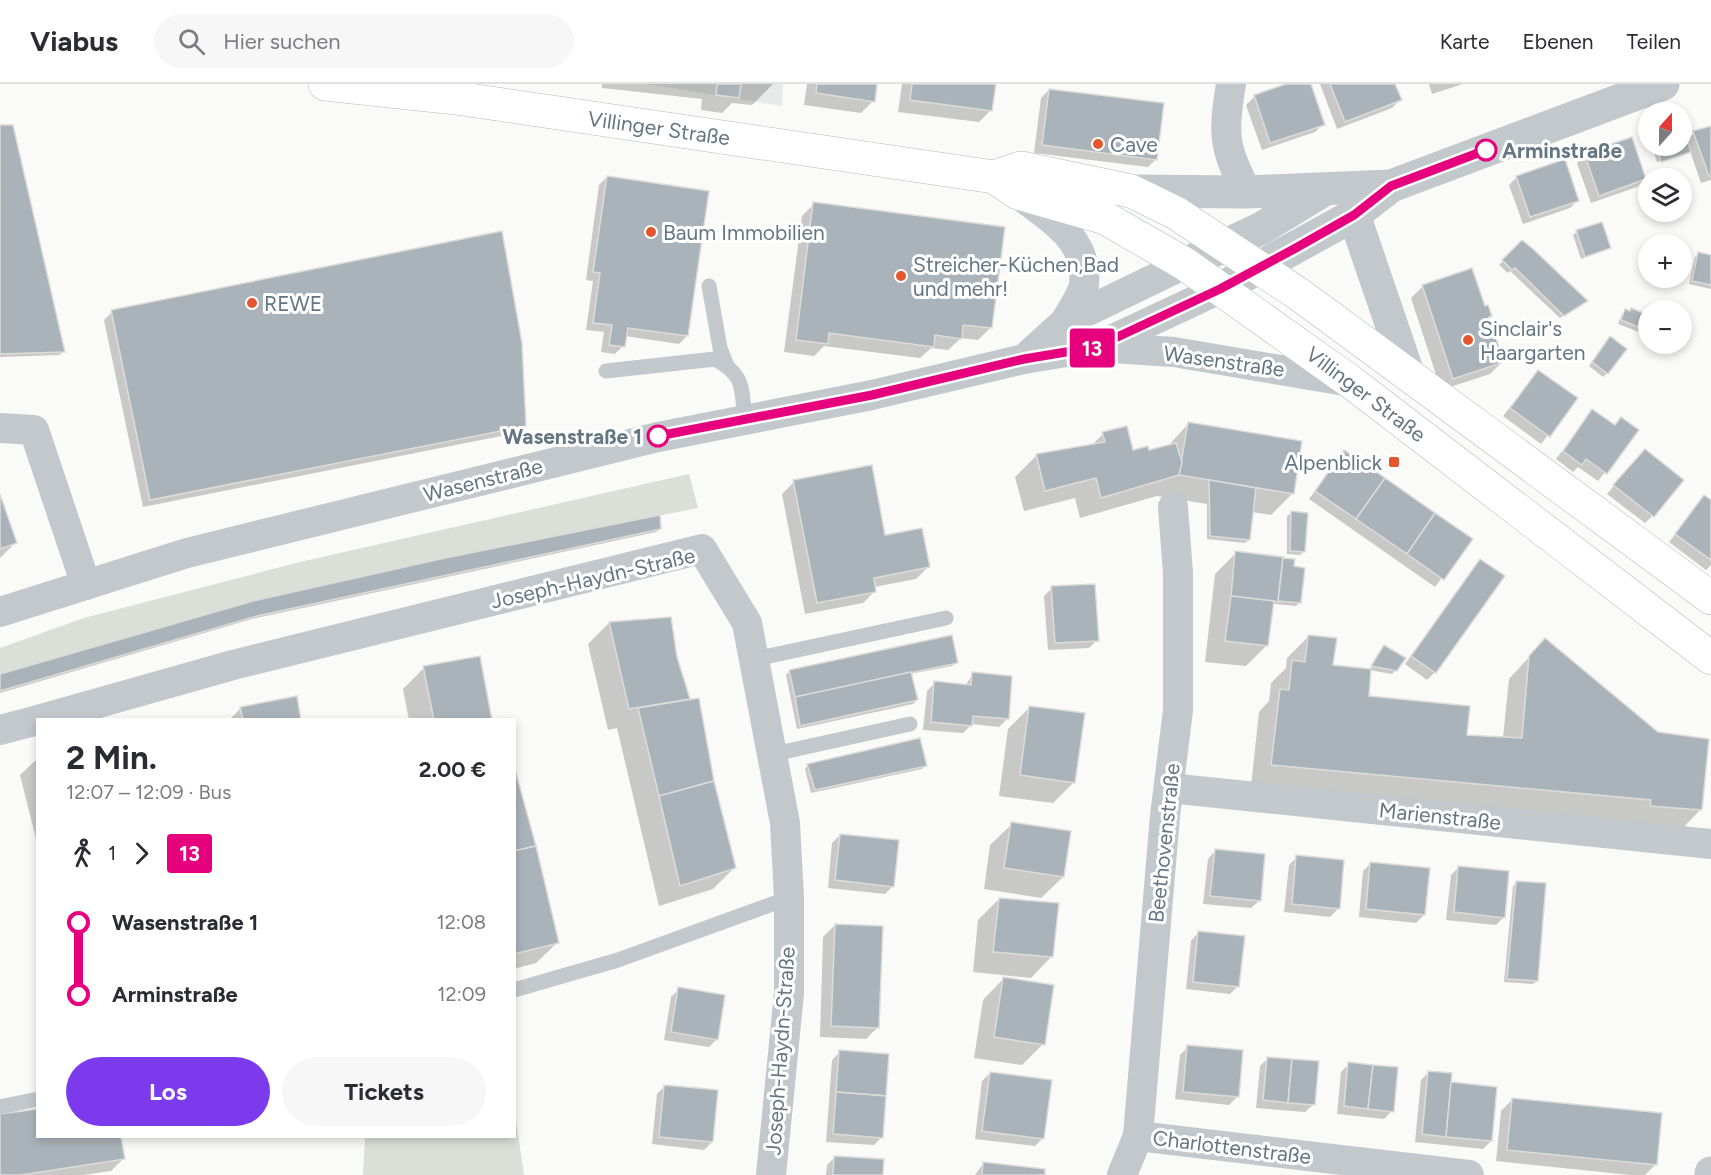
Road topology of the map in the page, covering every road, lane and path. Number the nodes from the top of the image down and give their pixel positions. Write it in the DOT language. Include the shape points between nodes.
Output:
graph roads {
  1 [pos="325,84"];
  2 [pos="1663,84"];
  3 [pos="1231,85"];
  4 [pos="457,91"];
  5 [pos="1006,185"];
  6 [pos="1391,186"];
  7 [pos="1328,187"];
  8 [pos="1131,191"];
  9 [pos="1247,192"];
  10 [pos="1354,215"];
  11 [pos="1226,244"];
  12 [pos="1185,264"];
  13 [pos="1258,268"];
  14 [pos="710,286"];
  15 [pos="1220,289"];
  16 [pos="1065,322"];
  17 [pos="1096,347"];
  18 [pos="1024,359"];
  19 [pos="727,366"];
  20 [pos="606,371"];
  21 [pos="1409,376"];
  22 [pos="1351,382"];
  23 [pos="746,420"];
  24 [pos="0,428"];
  25 [pos="1173,507"];
  26 [pos="86,585"];
  27 [pos="1711,598"];
  28 [pos="0,612"];
  29 [pos="946,618"];
  30 [pos="1711,657"];
  31 [pos="755,659"];
  32 [pos="45,718"];
  33 [pos="36,721"];
  34 [pos="910,724"];
  35 [pos="0,730"];
  36 [pos="774,754"];
  37 [pos="1169,788"];
  38 [pos="1711,844"];
  39 [pos="789,898"];
  40 [pos="516,989"];
  41 [pos="36,1099"];
  42 [pos="0,1107"];
  43 [pos="1138,1136"];
  44 [pos="771,1175"];
  45 [pos="1122,1175"];
  46 [pos="1469,1175"];
  1 -- 4 [label="main road, Villinger Straße"];
  2 -- 6 [label="street"];
  3 -- 9 [label="street" via="1225,126 1231,162"];
  4 -- 5 [label="main road, Villinger Straße"];
  5 -- 8 [label="main road, Villinger Straße" via="1021,168"];
  5 -- 12 [label="main road, Villinger Straße" via="1105,218"];
  5 -- 16 [label="street, Wasenstraße" via="1071,235 1079,247 1084,285"];
  6 -- 7 [label="street"];
  6 -- 10 [label="street"];
  7 -- 9 [label="street"];
  7 -- 11 [label="street" via="1260,229"];
  8 -- 9 [label="street"];
  8 -- 11 [label="main road, Villinger Straße"];
  10 -- 13 [label="street"];
  10 -- 21 [label="street"];
  11 -- 12 [label="street"];
  11 -- 13 [label="main road, Villinger Straße"];
  12 -- 15 [label="main road, Villinger Straße"];
  12 -- 16 [label="street, Wasenstraße"];
  13 -- 15 [label="street"];
  13 -- 21 [label="main road, Villinger Straße"];
  14 -- 19 [label="lane" via="720,348"];
  15 -- 17 [label="street, Wasenstraße"];
  15 -- 22 [label="main road, Villinger Straße"];
  16 -- 18 [label="street, Wasenstraße"];
  17 -- 18 [label="street, Wasenstraße"];
  17 -- 22 [label="street, Wasenstraße" via="1174,352"];
  18 -- 23 [label="street, Wasenstraße"];
  19 -- 20 [label="lane" via="715,359"];
  19 -- 23 [label="lane" via="740,378"];
  21 -- 27 [label="main road, Villinger Straße"];
  22 -- 30 [label="main road, Villinger Straße"];
  23 -- 26 [label="street, Wasenstraße" via="658,436 198,550"];
  24 -- 26 [label="street" via="34,430"];
  25 -- 37 [label="street, Beethovenstraße" via="1178,573 1178,710"];
  26 -- 28 [label="street, Wasenstraße"];
  29 -- 31 [label="lane"];
  31 -- 32 [label="street, Joseph-Haydn-Straße" via="747,623 702,549 244,663"];
  31 -- 36 [label="street, Joseph-Haydn-Straße"];
  33 -- 35 [label="street, Joseph-Haydn-Straße"];
  34 -- 36 [label="lane"];
  36 -- 39 [label="street, Joseph-Haydn-Straße" via="785,823"];
  37 -- 38 [label="street, Marienstraße"];
  37 -- 43 [label="street, Beethovenstraße"];
  39 -- 40 [label="lane" via="618,960"];
  39 -- 44 [label="street, Joseph-Haydn-Straße" via="789,993"];
  41 -- 42 [label="lane"];
  43 -- 45 [label="street, Beethovenstraße"];
  43 -- 46 [label="street, Charlottenstraße"];
}
